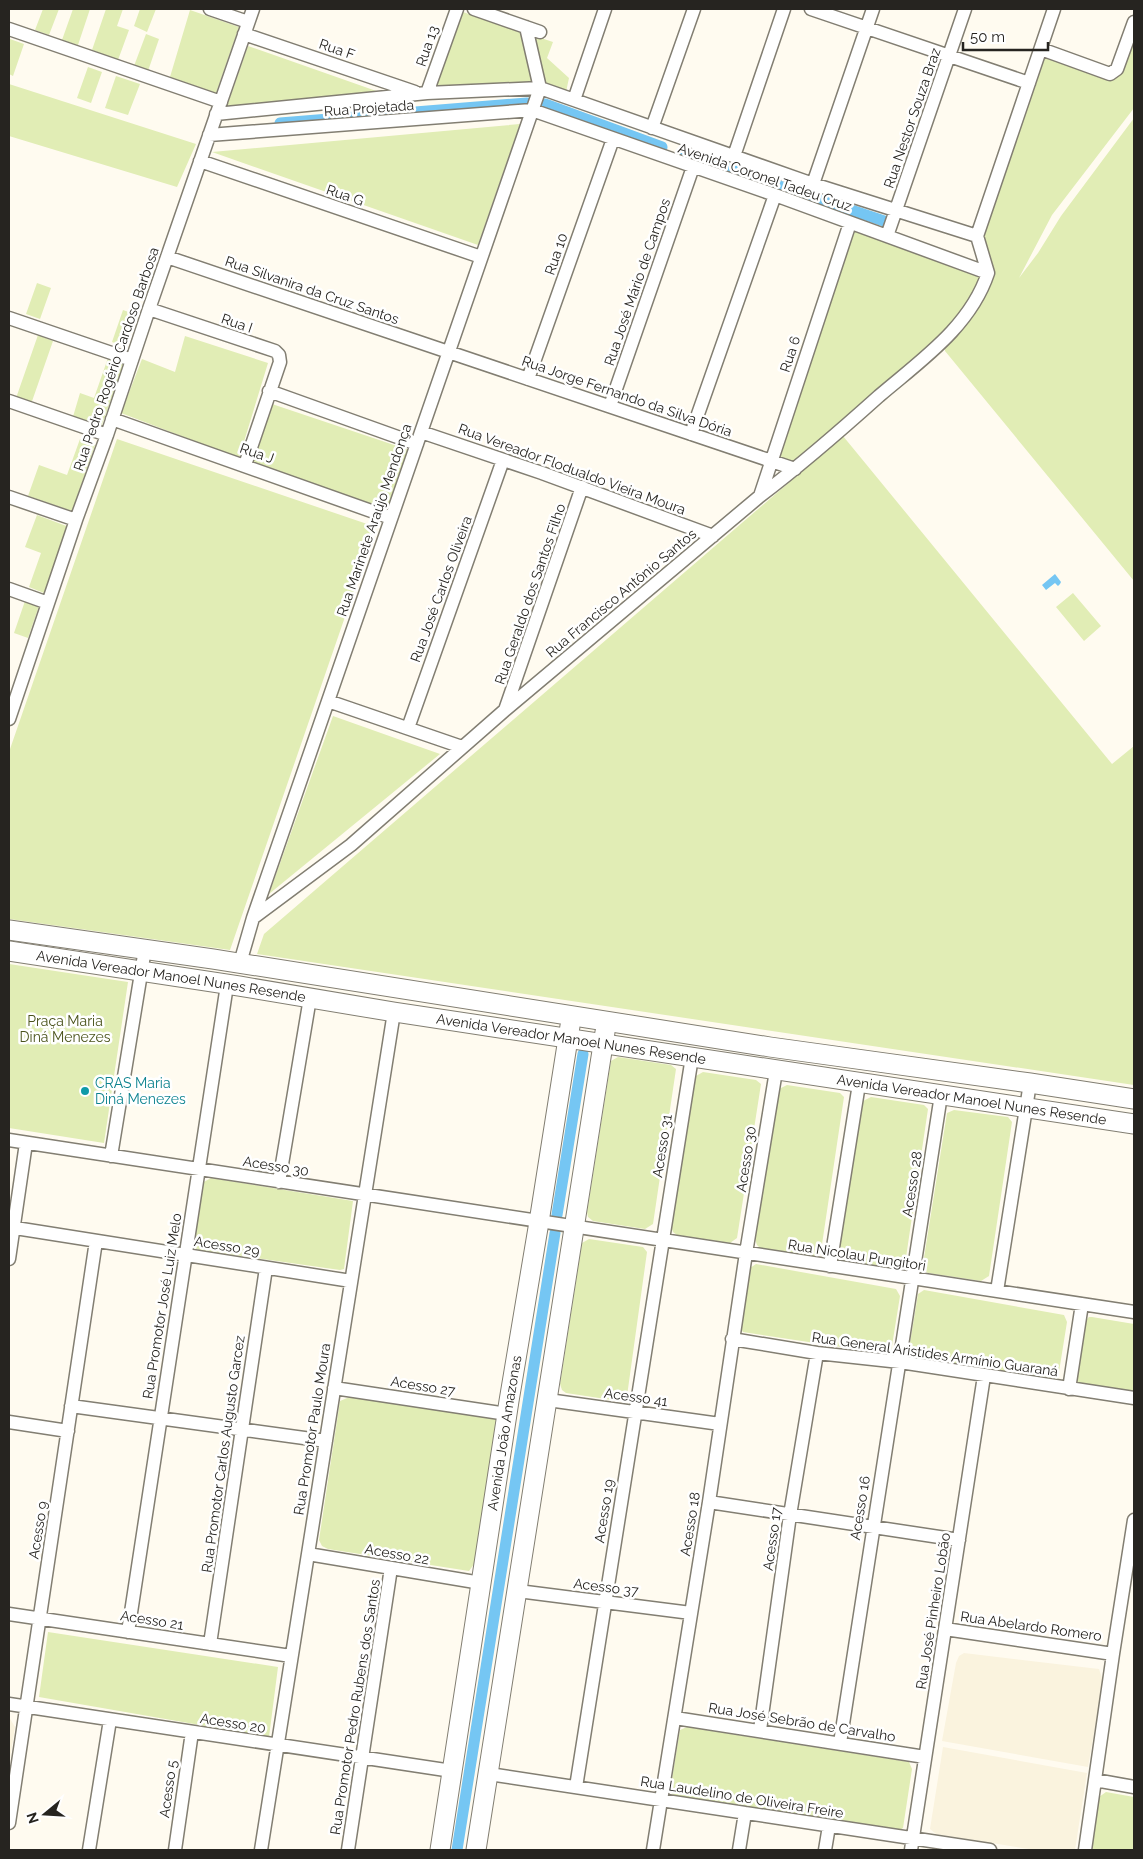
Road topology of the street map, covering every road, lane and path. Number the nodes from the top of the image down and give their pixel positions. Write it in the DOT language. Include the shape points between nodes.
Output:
graph roads {
  1 [pos="210,9"];
  2 [pos="253,9"];
  3 [pos="456,9"];
  4 [pos="474,9"];
  5 [pos="605,9"];
  6 [pos="694,9"];
  7 [pos="784,9"];
  8 [pos="811,9"];
  9 [pos="873,9"];
  10 [pos="965,9"];
  11 [pos="1054,9"];
  12 [pos="500,13"];
  13 [pos="1134,22"];
  14 [pos="526,27"];
  15 [pos="246,28"];
  16 [pos="867,28"];
  17 [pos="9,29"];
  18 [pos="540,32"];
  19 [pos="1041,48"];
  20 [pos="949,56"];
  21 [pos="1029,83"];
  22 [pos="540,88"];
  23 [pos="423,94"];
  24 [pos="574,100"];
  25 [pos="219,108"];
  26 [pos="532,110"];
  27 [pos="652,128"];
  28 [pos="209,135"];
  29 [pos="674,135"];
  30 [pos="613,139"];
  31 [pos="734,156"];
  32 [pos="667,158"];
  33 [pos="200,161"];
  34 [pos="693,167"];
  35 [pos="813,184"];
  36 [pos="775,195"];
  37 [pos="896,211"];
  38 [pos="850,223"];
  39 [pos="887,236"];
  40 [pos="977,236"];
  41 [pos="167,257"];
  42 [pos="481,257"];
  43 [pos="988,273"];
  44 [pos="149,309"];
  45 [pos="9,318"];
  46 [pos="449,352"];
  47 [pos="132,360"];
  48 [pos="528,379"];
  49 [pos="270,390"];
  50 [pos="9,402"];
  51 [pos="610,406"];
  52 [pos="112,419"];
  53 [pos="691,434"];
  54 [pos="107,435"];
  55 [pos="419,438"];
  56 [pos="503,460"];
  57 [pos="771,461"];
  58 [pos="245,465"];
  59 [pos="795,469"];
  60 [pos="582,487"];
  61 [pos="760,496"];
  62 [pos="9,497"];
  63 [pos="391,518"];
  64 [pos="76,520"];
  65 [pos="713,536"];
  66 [pos="9,589"];
  67 [pos="48,603"];
  68 [pos="9,678"];
  69 [pos="21,682"];
  70 [pos="328,701"];
  71 [pos="505,710"];
  72 [pos="9,719"];
  73 [pos="408,728"];
  74 [pos="462,747"];
  75 [pos="253,918"];
  76 [pos="9,930"];
  77 [pos="145,949"];
  78 [pos="9,951"];
  79 [pos="240,963"];
  80 [pos="141,972"];
  81 [pos="233,986"];
  82 [pos="310,998"];
  83 [pos="394,1012"];
  84 [pos="571,1015"];
  85 [pos="607,1020"];
  86 [pos="568,1039"];
  87 [pos="604,1044"];
  88 [pos="692,1057"];
  89 [pos="776,1071"];
  90 [pos="1030,1083"];
  91 [pos="859,1084"];
  92 [pos="941,1095"];
  93 [pos="1134,1099"];
  94 [pos="1026,1108"];
  95 [pos="1134,1124"];
  96 [pos="9,1140"];
  97 [pos="26,1143"];
  98 [pos="111,1156"];
  99 [pos="198,1170"];
  100 [pos="279,1182"];
  101 [pos="364,1195"];
  102 [pos="539,1222"];
  103 [pos="575,1227"];
  104 [pos="11,1228"];
  105 [pos="662,1240"];
  106 [pos="96,1241"];
  107 [pos="746,1253"];
  108 [pos="185,1255"];
  109 [pos="9,1259"];
  110 [pos="830,1266"];
  111 [pos="266,1268"];
  112 [pos="912,1278"];
  113 [pos="351,1281"];
  114 [pos="997,1291"];
  115 [pos="1082,1304"];
  116 [pos="1134,1312"];
  117 [pos="732,1339"];
  118 [pos="817,1353"];
  119 [pos="898,1362"];
  120 [pos="984,1376"];
  121 [pos="334,1388"];
  122 [pos="1069,1389"];
  123 [pos="1134,1398"];
  124 [pos="548,1400"];
  125 [pos="71,1406"];
  126 [pos="635,1412"];
  127 [pos="507,1414"];
  128 [pos="160,1418"];
  129 [pos="9,1422"];
  130 [pos="720,1424"];
  131 [pos="241,1429"];
  132 [pos="68,1431"];
  133 [pos="326,1441"];
  134 [pos="709,1502"];
  135 [pos="790,1515"];
  136 [pos="1134,1520"];
  137 [pos="873,1527"];
  138 [pos="959,1540"];
  139 [pos="308,1554"];
  140 [pos="391,1568"];
  141 [pos="1130,1568"];
  142 [pos="481,1583"];
  143 [pos="518,1590"];
  144 [pos="605,1602"];
  145 [pos="691,1613"];
  146 [pos="9,1614"];
  147 [pos="40,1618"];
  148 [pos="945,1629"];
  149 [pos="128,1632"];
  150 [pos="210,1644"];
  151 [pos="1113,1654"];
  152 [pos="291,1656"];
  153 [pos="9,1704"];
  154 [pos="26,1707"];
  155 [pos="675,1718"];
  156 [pos="110,1720"];
  157 [pos="760,1730"];
  158 [pos="192,1732"];
  159 [pos="840,1743"];
  160 [pos="277,1745"];
  161 [pos="925,1757"];
  162 [pos="362,1758"];
  163 [pos="452,1771"];
  164 [pos="489,1774"];
  165 [pos="1095,1780"];
  166 [pos="576,1787"];
  167 [pos="1134,1787"];
  168 [pos="661,1800"];
  169 [pos="745,1813"];
  170 [pos="9,1823"];
  171 [pos="829,1826"];
  172 [pos="912,1844"];
  173 [pos="89,1850"];
  174 [pos="174,1850"];
  175 [pos="261,1850"];
  176 [pos="348,1850"];
  177 [pos="440,1850"];
  178 [pos="476,1850"];
  179 [pos="653,1850"];
  180 [pos="739,1850"];
  181 [pos="825,1850"];
  182 [pos="990,1850"];
  183 [pos="1085,1850"];
  1 -- 15 [label="street"];
  2 -- 15 [label="street, Rua Pedro Rogério Cardoso Barbosa"];
  3 -- 23 [label="street, Rua 13"];
  4 -- 12 [label="street"];
  5 -- 24 [label="street"];
  6 -- 27 [label="street"];
  7 -- 31 [label="street"];
  8 -- 16 [label="street"];
  9 -- 16 [label="street"];
  10 -- 20 [label="street, Rua Nestor Souza Braz"];
  11 -- 19 [label="street"];
  12 -- 14 [label="street"];
  13 -- 19 [label="street" via="1117,69 1110,74"];
  14 -- 18 [label="street"];
  14 -- 22 [label="street"];
  15 -- 23 [label="street, Rua F"];
  15 -- 25 [label="street, Rua Pedro Rogério Cardoso Barbosa"];
  16 -- 20 [label="street"];
  16 -- 35 [label="street"];
  17 -- 25 [label="street"];
  19 -- 21 [label="street"];
  20 -- 21 [label="street"];
  20 -- 37 [label="street, Rua Nestor Souza Braz"];
  21 -- 40 [label="street"];
  22 -- 23 [label="street, Rua Projetada"];
  22 -- 24 [label="street, Avenida Coronel Tadeu Cruz"];
  22 -- 26 [label="street, Rua Marinete Araújo Mendonça"];
  23 -- 25 [label="street, Rua Projetada"];
  24 -- 27 [label="street, Avenida Coronel Tadeu Cruz"];
  25 -- 28 [label="street, Rua Pedro Rogério Cardoso Barbosa"];
  26 -- 28 [label="street, Rua Projetada"];
  26 -- 30 [label="street, Avenida Coronel Tadeu Cruz"];
  26 -- 42 [label="street, Rua Marinete Araújo Mendonça"];
  27 -- 29 [label="street, Avenida Coronel Tadeu Cruz"];
  28 -- 33 [label="street, Rua Pedro Rogério Cardoso Barbosa"];
  29 -- 31 [label="street, Avenida Coronel Tadeu Cruz"];
  29 -- 32 [label="street"];
  30 -- 32 [label="street, Avenida Coronel Tadeu Cruz"];
  30 -- 48 [label="street, Rua 10"];
  31 -- 35 [label="street, Avenida Coronel Tadeu Cruz"];
  32 -- 34 [label="street, Avenida Coronel Tadeu Cruz"];
  33 -- 41 [label="street, Rua Pedro Rogério Cardoso Barbosa"];
  33 -- 42 [label="street, Rua G"];
  34 -- 36 [label="street, Avenida Coronel Tadeu Cruz"];
  34 -- 51 [label="street, Rua José Mário de Campos"];
  35 -- 37 [label="street, Avenida Coronel Tadeu Cruz"];
  36 -- 38 [label="street, Avenida Coronel Tadeu Cruz"];
  36 -- 53 [label="street"];
  37 -- 39 [label="street, Rua Nestor Souza Braz"];
  37 -- 40 [label="street, Avenida Coronel Tadeu Cruz"];
  38 -- 39 [label="street, Avenida Coronel Tadeu Cruz"];
  38 -- 57 [label="street, Rua 6"];
  39 -- 43 [label="street, Avenida Coronel Tadeu Cruz"];
  40 -- 43 [label="street"];
  41 -- 44 [label="street, Rua Pedro Rogério Cardoso Barbosa"];
  41 -- 46 [label="street, Rua Silvanira da Cruz Santos"];
  42 -- 46 [label="street, Rua Marinete Araújo Mendonça"];
  43 -- 59 [label="street, Rua Francisco Antônio Santos" via="975,304 956,329"];
  44 -- 47 [label="street, Rua Pedro Rogério Cardoso Barbosa"];
  44 -- 49 [label="street, Rua I" via="276,352 280,362"];
  45 -- 47 [label="street"];
  46 -- 48 [label="street, Rua Jorge Fernando da Silva Dória"];
  46 -- 55 [label="street, Rua Marinete Araújo Mendonça"];
  47 -- 52 [label="street, Rua Pedro Rogério Cardoso Barbosa"];
  48 -- 51 [label="street, Rua Jorge Fernando da Silva Dória"];
  49 -- 55 [label="street"];
  49 -- 58 [label="street, Rua I"];
  50 -- 54 [label="street"];
  51 -- 53 [label="street, Rua Jorge Fernando da Silva Dória"];
  52 -- 54 [label="street, Rua Pedro Rogério Cardoso Barbosa"];
  52 -- 58 [label="street, Rua J"];
  53 -- 57 [label="street, Rua Jorge Fernando da Silva Dória"];
  54 -- 64 [label="street, Rua Pedro Rogério Cardoso Barbosa"];
  55 -- 56 [label="street, Rua Vereador Flodualdo Vieira Moura"];
  55 -- 63 [label="street, Rua Marinete Araújo Mendonça"];
  56 -- 60 [label="street, Rua Vereador Flodualdo Vieira Moura"];
  56 -- 73 [label="street, Rua José Carlos Oliveira"];
  57 -- 59 [label="street, Rua Jorge Fernando da Silva Dória"];
  57 -- 61 [label="street, Rua 6"];
  58 -- 63 [label="street, Rua J"];
  59 -- 61 [label="street, Rua Francisco Antônio Santos"];
  60 -- 65 [label="street, Rua Vereador Flodualdo Vieira Moura"];
  60 -- 71 [label="street, Rua Geraldo dos Santos Filho"];
  61 -- 65 [label="street, Rua Francisco Antônio Santos"];
  62 -- 64 [label="street"];
  63 -- 70 [label="street, Rua Marinete Araújo Mendonça"];
  64 -- 67 [label="street, Rua Pedro Rogério Cardoso Barbosa"];
  65 -- 71 [label="street, Rua Francisco Antônio Santos"];
  66 -- 67 [label="street"];
  67 -- 69 [label="street, Rua Pedro Rogério Cardoso Barbosa"];
  68 -- 69 [label="street"];
  69 -- 72 [label="street, Rua Pedro Rogério Cardoso Barbosa"];
  70 -- 73 [label="street"];
  70 -- 75 [label="street, Rua Marinete Araújo Mendonça"];
  71 -- 74 [label="street, Rua Francisco Antônio Santos"];
  73 -- 74 [label="street"];
  74 -- 75 [label="street, Rua Francisco Antônio Santos" via="351,845"];
  75 -- 79 [label="street, Rua Marinete Araújo Mendonça"];
  76 -- 77 [label="street, Avenida Vereador Manoel Nunes Resende"];
  77 -- 79 [label="street, Avenida Vereador Manoel Nunes Resende"];
  77 -- 80 [label="street"];
  78 -- 80 [label="street, Avenida Vereador Manoel Nunes Resende"];
  79 -- 81 [label="street"];
  79 -- 84 [label="street, Avenida Vereador Manoel Nunes Resende"];
  80 -- 81 [label="street, Avenida Vereador Manoel Nunes Resende"];
  80 -- 98 [label="street"];
  81 -- 82 [label="street, Avenida Vereador Manoel Nunes Resende"];
  81 -- 99 [label="street, Rua Promotor José Luiz Melo"];
  82 -- 83 [label="street, Avenida Vereador Manoel Nunes Resende"];
  82 -- 100 [label="street"];
  83 -- 86 [label="street, Avenida Vereador Manoel Nunes Resende"];
  83 -- 101 [label="street, Rua Promotor Paulo Moura"];
  84 -- 85 [label="street, Avenida Vereador Manoel Nunes Resende"];
  84 -- 86 [label="street, Avenida João Amazonas"];
  85 -- 87 [label="street"];
  85 -- 90 [label="street, Avenida Vereador Manoel Nunes Resende" via="770,1047"];
  86 -- 87 [label="street, Avenida Vereador Manoel Nunes Resende"];
  86 -- 102 [label="street, Avenida João Amazonas"];
  87 -- 88 [label="street, Avenida Vereador Manoel Nunes Resende"];
  87 -- 103 [label="street"];
  88 -- 89 [label="street, Avenida Vereador Manoel Nunes Resende"];
  88 -- 105 [label="street, Acesso 31"];
  89 -- 91 [label="street, Avenida Vereador Manoel Nunes Resende"];
  89 -- 107 [label="street, Acesso 30"];
  90 -- 93 [label="street, Avenida Vereador Manoel Nunes Resende"];
  90 -- 94 [label="street"];
  91 -- 92 [label="street, Avenida Vereador Manoel Nunes Resende"];
  91 -- 110 [label="street"];
  92 -- 94 [label="street, Avenida Vereador Manoel Nunes Resende"];
  92 -- 112 [label="street, Acesso 28"];
  94 -- 95 [label="street, Avenida Vereador Manoel Nunes Resende"];
  94 -- 114 [label="street"];
  96 -- 97 [label="street, Acesso 30"];
  97 -- 98 [label="street, Acesso 30"];
  97 -- 104 [label="street"];
  98 -- 99 [label="street, Acesso 30"];
  99 -- 100 [label="street, Acesso 30"];
  99 -- 108 [label="street, Rua Promotor José Luiz Melo"];
  100 -- 101 [label="street, Acesso 30"];
  101 -- 102 [label="street, Acesso 30"];
  101 -- 113 [label="street, Rua Promotor Paulo Moura"];
  102 -- 103 [label="street, Acesso 30"];
  102 -- 127 [label="street, Avenida João Amazonas"];
  103 -- 105 [label="street, Rua Nicolau Pungitori"];
  103 -- 124 [label="street"];
  104 -- 106 [label="street, Acesso 29"];
  104 -- 109 [label="street"];
  105 -- 107 [label="street, Rua Nicolau Pungitori"];
  105 -- 126 [label="street, Acesso 19"];
  106 -- 108 [label="street, Acesso 29"];
  106 -- 125 [label="street, Acesso 9"];
  107 -- 110 [label="street, Rua Nicolau Pungitori"];
  107 -- 117 [label="street, Acesso 18"];
  108 -- 111 [label="street, Acesso 29"];
  108 -- 128 [label="street, Rua Promotor José Luiz Melo"];
  110 -- 112 [label="street, Rua Nicolau Pungitori"];
  111 -- 113 [label="street, Acesso 29"];
  111 -- 131 [label="street, Rua Promotor Carlos Augusto Garcez"];
  112 -- 114 [label="street, Rua Nicolau Pungitori"];
  112 -- 119 [label="street, Acesso 16"];
  113 -- 121 [label="street, Rua Promotor Paulo Moura"];
  114 -- 115 [label="street, Rua Nicolau Pungitori"];
  115 -- 116 [label="street, Rua Nicolau Pungitori"];
  115 -- 122 [label="street"];
  117 -- 118 [label="street, Rua General Aristides Armínio Guaraná"];
  117 -- 130 [label="street, Acesso 18"];
  118 -- 119 [label="street, Rua General Aristides Armínio Guaraná"];
  118 -- 135 [label="street, Acesso 17"];
  119 -- 120 [label="street, Rua General Aristides Armínio Guaraná"];
  119 -- 137 [label="street, Acesso 16"];
  120 -- 122 [label="street, Rua General Aristides Armínio Guaraná"];
  120 -- 138 [label="street, Rua José Pinheiro Lobão"];
  121 -- 127 [label="street, Acesso 27"];
  121 -- 133 [label="street, Rua Promotor Paulo Moura"];
  122 -- 123 [label="street, Rua General Aristides Armínio Guaraná"];
  124 -- 126 [label="street, Acesso 41"];
  124 -- 143 [label="street"];
  125 -- 128 [label="street"];
  125 -- 132 [label="street, Acesso 9"];
  126 -- 130 [label="street, Acesso 41"];
  126 -- 144 [label="street, Acesso 19"];
  127 -- 142 [label="street, Avenida João Amazonas"];
  128 -- 131 [label="street"];
  128 -- 149 [label="street, Rua Promotor José Luiz Melo"];
  129 -- 132 [label="street"];
  130 -- 134 [label="street, Acesso 18"];
  131 -- 133 [label="street"];
  131 -- 150 [label="street, Rua Promotor Carlos Augusto Garcez"];
  132 -- 147 [label="street, Acesso 9"];
  133 -- 139 [label="street, Rua Promotor Paulo Moura"];
  134 -- 135 [label="street"];
  134 -- 145 [label="street, Acesso 18"];
  135 -- 137 [label="street"];
  135 -- 157 [label="street, Acesso 17"];
  136 -- 141 [label="street"];
  137 -- 138 [label="street"];
  137 -- 159 [label="street, Acesso 16"];
  138 -- 148 [label="street, Rua José Pinheiro Lobão"];
  139 -- 140 [label="street, Acesso 22"];
  139 -- 152 [label="street, Rua Promotor Paulo Moura"];
  140 -- 142 [label="street, Acesso 22"];
  140 -- 162 [label="street, Rua Promotor Pedro Rubens dos Santos"];
  141 -- 151 [label="street"];
  142 -- 163 [label="street, Avenida João Amazonas"];
  143 -- 144 [label="street, Acesso 37"];
  143 -- 164 [label="street"];
  144 -- 145 [label="street, Acesso 37"];
  144 -- 166 [label="street, Acesso 19"];
  145 -- 155 [label="street, Acesso 18"];
  146 -- 147 [label="street, Acesso 21"];
  147 -- 149 [label="street, Acesso 21"];
  147 -- 154 [label="street, Acesso 9"];
  148 -- 151 [label="street, Rua Abelardo Romero"];
  148 -- 161 [label="street, Rua José Pinheiro Lobão"];
  149 -- 150 [label="street, Acesso 21"];
  150 -- 152 [label="street, Acesso 21"];
  151 -- 165 [label="street"];
  152 -- 160 [label="street, Rua Promotor Paulo Moura"];
  153 -- 154 [label="street, Acesso 20"];
  154 -- 156 [label="street, Acesso 20"];
  154 -- 170 [label="street, Acesso 9"];
  155 -- 157 [label="street, Rua José Sebrão de Carvalho"];
  155 -- 168 [label="street, Acesso 18"];
  156 -- 158 [label="street, Acesso 20"];
  156 -- 173 [label="street"];
  157 -- 159 [label="street, Rua José Sebrão de Carvalho"];
  158 -- 160 [label="street, Acesso 20"];
  158 -- 174 [label="street, Acesso 5"];
  159 -- 161 [label="street, Rua José Sebrão de Carvalho"];
  160 -- 162 [label="street, Acesso 20"];
  160 -- 175 [label="street, Rua Promotor Paulo Moura"];
  161 -- 172 [label="street, Rua José Pinheiro Lobão"];
  162 -- 163 [label="street, Acesso 20"];
  162 -- 176 [label="street, Rua Promotor Pedro Rubens dos Santos"];
  163 -- 177 [label="street, Avenida João Amazonas"];
  164 -- 166 [label="street, Rua Laudelino de Oliveira Freire"];
  164 -- 178 [label="street"];
  165 -- 167 [label="street"];
  165 -- 183 [label="street"];
  166 -- 168 [label="street, Rua Laudelino de Oliveira Freire"];
  168 -- 169 [label="street, Rua Laudelino de Oliveira Freire"];
  168 -- 179 [label="street"];
  169 -- 171 [label="street, Rua Laudelino de Oliveira Freire"];
  169 -- 180 [label="street"];
  171 -- 172 [label="street, Rua Laudelino de Oliveira Freire"];
  171 -- 181 [label="street"];
  172 -- 182 [label="street, Rua Laudelino de Oliveira Freire"];
}
